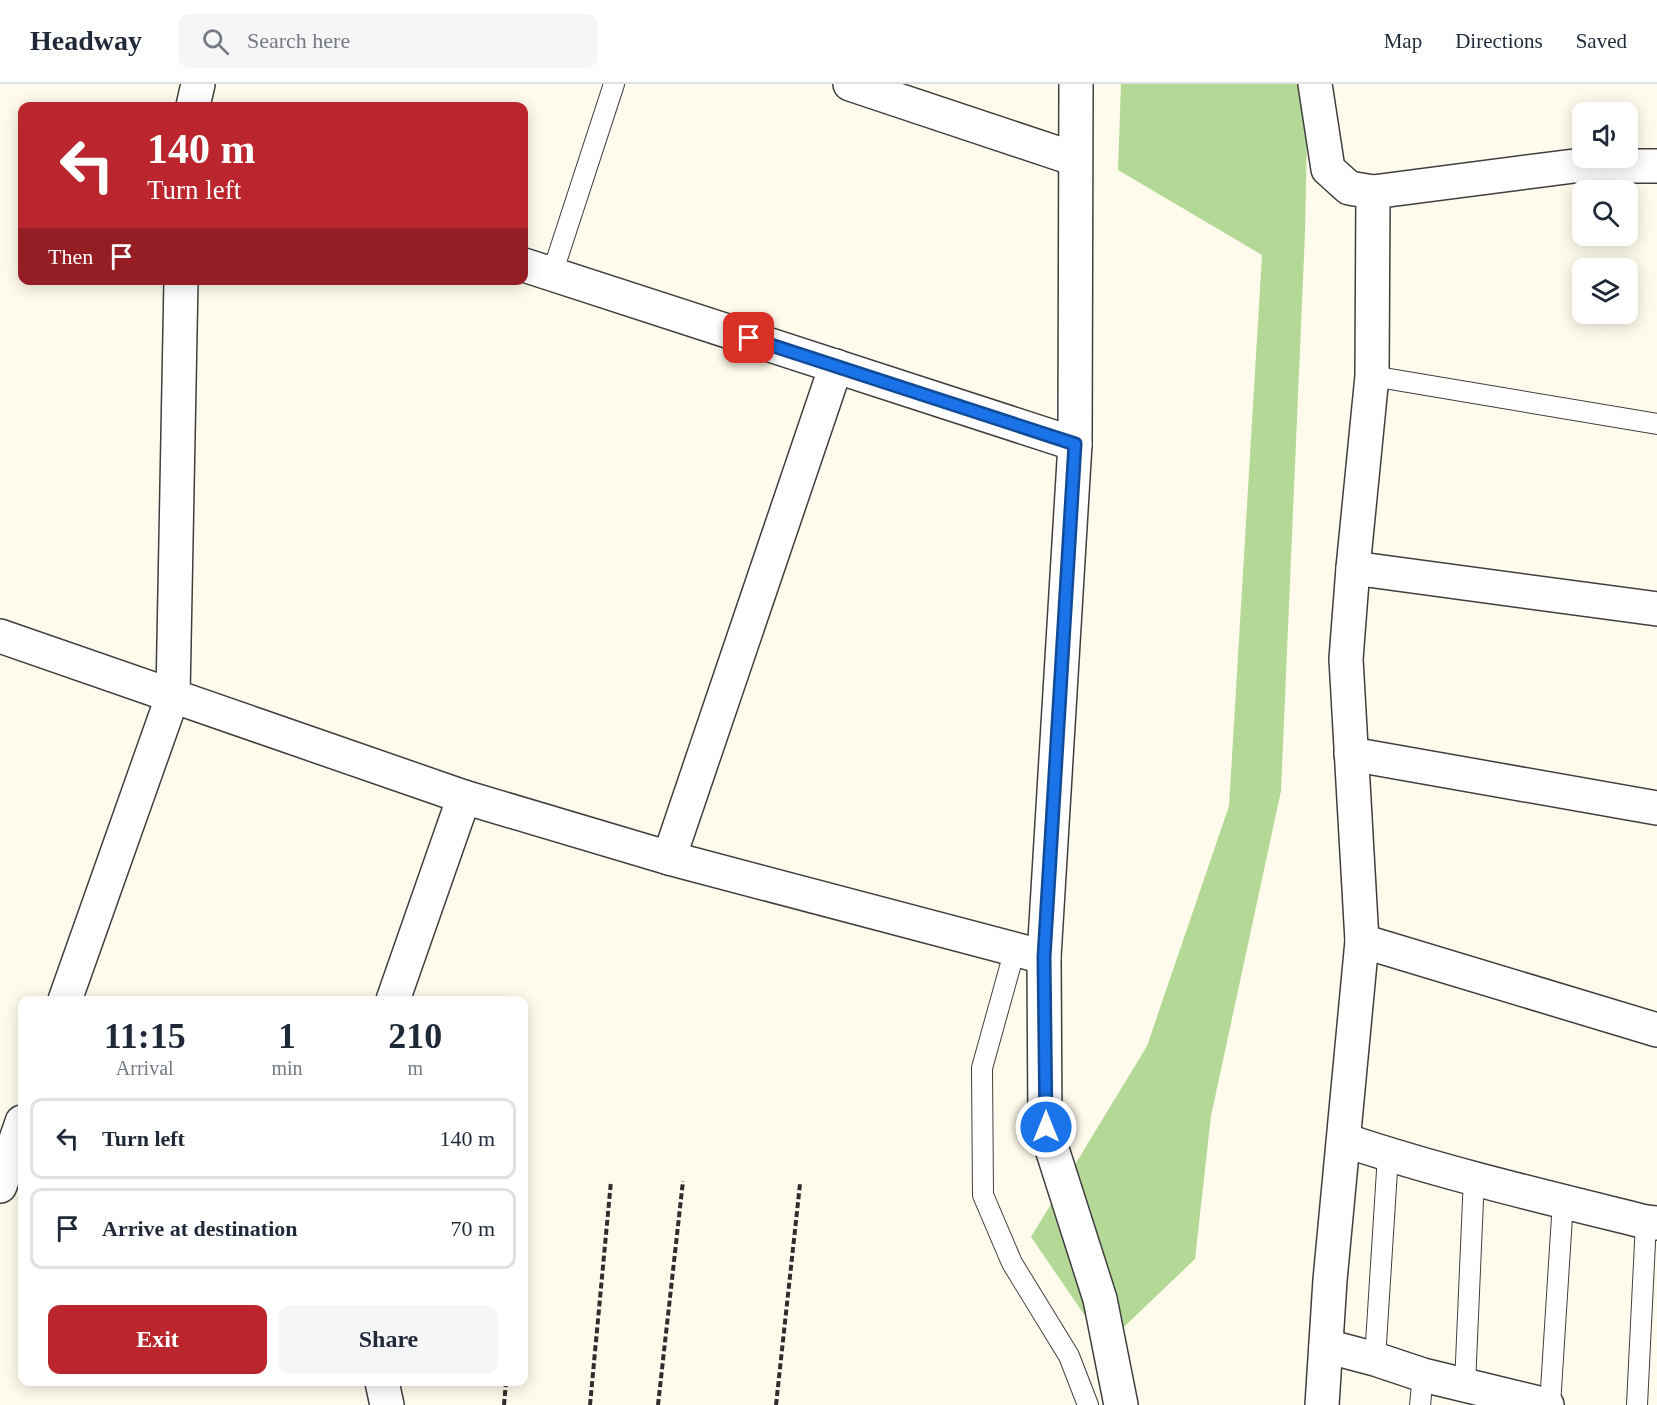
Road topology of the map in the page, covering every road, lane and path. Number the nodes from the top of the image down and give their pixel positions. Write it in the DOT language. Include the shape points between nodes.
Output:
graph roads {
  1 [pos="198,84"];
  2 [pos="614,84"];
  3 [pos="850,84"];
  4 [pos="1076,84"];
  5 [pos="1315,84"];
  6 [pos="194,102"];
  7 [pos="1075,159"];
  8 [pos="1657,166"];
  9 [pos="1373,192"];
  10 [pos="538,269"];
  11 [pos="181,285"];
  12 [pos="836,366"];
  13 [pos="1372,376"];
  14 [pos="1657,424"];
  15 [pos="1075,444"];
  16 [pos="1353,568"];
  17 [pos="1657,609"];
  18 [pos="0,636"];
  19 [pos="172,695"];
  20 [pos="1352,753"];
  21 [pos="464,797"];
  22 [pos="1657,808"];
  23 [pos="669,858"];
  24 [pos="1362,941"];
  25 [pos="1030,953"];
  26 [pos="66,996"];
  27 [pos="394,996"];
  28 [pos="1657,1029"];
  29 [pos="18,1134"];
  30 [pos="1344,1140"];
  31 [pos="1388,1155"];
  32 [pos="1474,1178"];
  33 [pos="611,1181"];
  34 [pos="683,1182"];
  35 [pos="800,1184"];
  36 [pos="0,1186"];
  37 [pos="1563,1201"];
  38 [pos="1652,1223"];
  39 [pos="1326,1346"];
  40 [pos="1375,1359"];
  41 [pos="383,1386"];
  42 [pos="506,1386"];
  43 [pos="1422,1390"];
  44 [pos="1482,1394"];
  45 [pos="387,1405"];
  46 [pos="504,1405"];
  47 [pos="590,1405"];
  48 [pos="658,1405"];
  49 [pos="776,1405"];
  50 [pos="1088,1405"];
  51 [pos="1121,1405"];
  52 [pos="1322,1405"];
  53 [pos="1548,1405"];
  54 [pos="1637,1405"];
  1 -- 6 [label="street"];
  2 -- 10 [label="lane"];
  3 -- 7 [label="street"];
  4 -- 7 [label="street"];
  5 -- 9 [label="street" via="1328,169 1349,188"];
  7 -- 15 [label="street"];
  8 -- 9 [label="street" via="1574,166"];
  9 -- 13 [label="street"];
  10 -- 12 [label="street"];
  11 -- 19 [label="street"];
  12 -- 15 [label="street"];
  12 -- 23 [label="street"];
  13 -- 14 [label="lane"];
  13 -- 16 [label="street"];
  15 -- 25 [label="street"];
  16 -- 17 [label="street"];
  16 -- 20 [label="street" via="1346,659"];
  18 -- 19 [label="street"];
  19 -- 21 [label="street"];
  19 -- 26 [label="street"];
  20 -- 22 [label="street"];
  20 -- 24 [label="street"];
  21 -- 23 [label="street"];
  21 -- 27 [label="street"];
  23 -- 25 [label="street"];
  24 -- 28 [label="street"];
  24 -- 30 [label="street"];
  25 -- 50 [label="lane" via="982,1068 983,1195 1012,1263 1069,1356"];
  25 -- 51 [label="street" via="1046,1127 1100,1299"];
  29 -- 36 [label="street"];
  30 -- 31 [label="street"];
  30 -- 39 [label="street"];
  31 -- 32 [label="street"];
  31 -- 40 [label="lane"];
  32 -- 37 [label="street"];
  32 -- 44 [label="lane"];
  33 -- 47 [label="path"];
  34 -- 48 [label="path"];
  35 -- 49 [label="path"];
  37 -- 38 [label="street"];
  37 -- 53 [label="lane"];
  38 -- 54 [label="lane"];
  39 -- 40 [label="street"];
  39 -- 52 [label="street"];
  40 -- 43 [label="street"];
  41 -- 45 [label="street"];
  42 -- 46 [label="path"];
  43 -- 44 [label="street"];
  44 -- 53 [label="street"];
}
